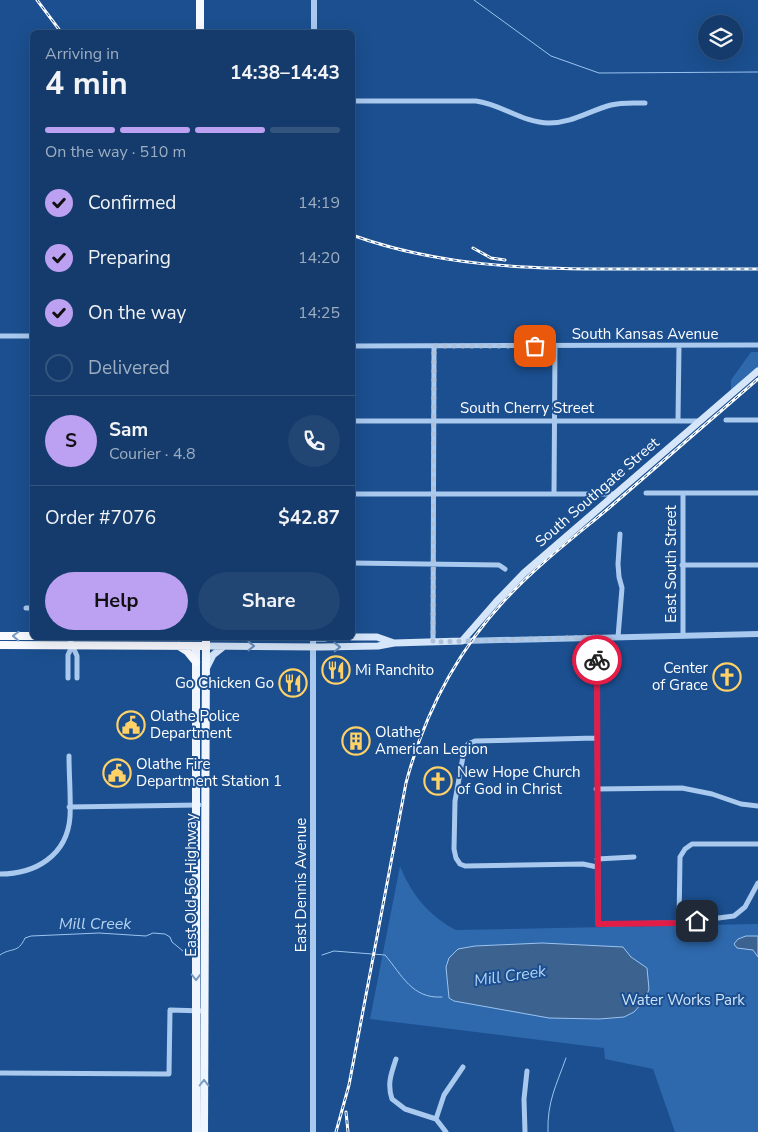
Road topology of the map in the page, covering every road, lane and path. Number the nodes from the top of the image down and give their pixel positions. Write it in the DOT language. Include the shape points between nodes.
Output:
graph roads {
  1 [pos="200,0"];
  2 [pos="314,0"];
  3 [pos="200,30"];
  4 [pos="314,30"];
  5 [pos="355,101"];
  6 [pos="645,103"];
  7 [pos="0,336"];
  8 [pos="30,336"];
  9 [pos="355,346"];
  10 [pos="434,346"];
  11 [pos="555,346"];
  12 [pos="679,346"];
  13 [pos="758,346"];
  14 [pos="758,371"];
  15 [pos="678,420"];
  16 [pos="701,420"];
  17 [pos="726,420"];
  18 [pos="758,420"];
  19 [pos="355,421"];
  20 [pos="434,421"];
  21 [pos="555,421"];
  22 [pos="646,493"];
  23 [pos="758,493"];
  24 [pos="355,494"];
  25 [pos="434,494"];
  26 [pos="554,494"];
  27 [pos="616,494"];
  28 [pos="684,494"];
  29 [pos="620,534"];
  30 [pos="355,563"];
  31 [pos="433,564"];
  32 [pos="682,565"];
  33 [pos="758,565"];
  34 [pos="505,569"];
  35 [pos="758,634"];
  36 [pos="0,636"];
  37 [pos="30,636"];
  38 [pos="683,636"];
  39 [pos="355,637"];
  40 [pos="597,637"];
  41 [pos="618,637"];
  42 [pos="70,640"];
  43 [pos="196,640"];
  44 [pos="206,640"];
  45 [pos="314,640"];
  46 [pos="462,641"];
  47 [pos="394,642"];
  48 [pos="433,642"];
  49 [pos="0,645"];
  50 [pos="72,646"];
  51 [pos="179,646"];
  52 [pos="196,646"];
  53 [pos="206,646"];
  54 [pos="224,646"];
  55 [pos="313,647"];
  56 [pos="196,662"];
  57 [pos="206,670"];
  58 [pos="68,678"];
  59 [pos="77,678"];
  60 [pos="596,738"];
  61 [pos="69,756"];
  62 [pos="596,789"];
  63 [pos="205,805"];
  64 [pos="196,806"];
  65 [pos="758,806"];
  66 [pos="69,807"];
  67 [pos="758,844"];
  68 [pos="634,857"];
  69 [pos="597,859"];
  70 [pos="597,868"];
  71 [pos="0,874"];
  72 [pos="758,883"];
  73 [pos="679,923"];
  74 [pos="200,1011"];
  75 [pos="396,1059"];
  76 [pos="463,1067"];
  77 [pos="527,1071"];
  78 [pos="0,1073"];
  79 [pos="436,1119"];
  80 [pos="196,1132"];
  81 [pos="204,1132"];
  82 [pos="313,1132"];
  83 [pos="446,1132"];
  84 [pos="525,1132"];
  1 -- 3 [label="highway"];
  2 -- 4 [label="street"];
  5 -- 6 [label="street" via="489,102 532,121 547,123 574,119 612,105"];
  7 -- 8 [label="street"];
  9 -- 10 [label="street, South Kansas Avenue"];
  10 -- 11 [label="street, South Kansas Avenue"];
  10 -- 20 [label="street"];
  11 -- 12 [label="street, South Kansas Avenue"];
  11 -- 21 [label="street"];
  12 -- 13 [label="street, South Kansas Avenue"];
  12 -- 15 [label="street"];
  14 -- 16 [label="main road, South Southgate Street"];
  15 -- 16 [label="street, South Cherry Street"];
  15 -- 21 [label="street, South Cherry Street"];
  16 -- 27 [label="main road, South Southgate Street"];
  17 -- 18 [label="street"];
  19 -- 20 [label="street, South Cherry Street"];
  20 -- 21 [label="street, South Cherry Street"];
  20 -- 25 [label="street"];
  21 -- 26 [label="street"];
  22 -- 28 [label="street"];
  23 -- 28 [label="street"];
  24 -- 25 [label="street"];
  25 -- 26 [label="street"];
  25 -- 31 [label="street"];
  26 -- 27 [label="street"];
  27 -- 46 [label="main road, South Southgate Street" via="524,574"];
  28 -- 32 [label="street, East South Street"];
  29 -- 41 [label="street" via="618,564 622,588"];
  30 -- 31 [label="street"];
  31 -- 34 [label="street" via="499,565"];
  31 -- 48 [label="street"];
  32 -- 33 [label="street"];
  32 -- 38 [label="street, East South Street"];
  35 -- 38 [label="street"];
  37 -- 36 [label="highway, one-way"];
  38 -- 41 [label="street"];
  39 -- 47 [label="main road" via="377,637"];
  40 -- 41 [label="street"];
  40 -- 46 [label="street"];
  40 -- 60 [label="street"];
  42 -- 50 [label="street"];
  43 -- 52 [label="highway, East Old 56 Highway"];
  44 -- 53 [label="highway, East Old 56 Highway"];
  45 -- 55 [label="street, East Dennis Avenue"];
  46 -- 48 [label="main road"];
  47 -- 48 [label="main road"];
  55 -- 47 [label="main road, one-way" via="378,646"];
  49 -- 50 [label="highway"];
  50 -- 51 [label="highway"];
  50 -- 58 [label="street" via="68,654"];
  50 -- 59 [label="street" via="77,656"];
  51 -- 52 [label="highway"];
  51 -- 56 [label="highway"];
  52 -- 53 [label="highway"];
  52 -- 56 [label="main road, East Old 56 Highway"];
  53 -- 54 [label="main road"];
  53 -- 57 [label="main road, East Old 56 Highway"];
  54 -- 55 [label="main road, one-way"];
  54 -- 57 [label="main road" via="213,655"];
  55 -- 82 [label="street, East Dennis Avenue"];
  56 -- 64 [label="main road, East Old 56 Highway"];
  57 -- 63 [label="main road, East Old 56 Highway"];
  60 -- 62 [label="street"];
  60 -- 70 [label="street" via="474,741 468,744 464,750 455,800 454,849 456,858 465,866 583,864"];
  61 -- 66 [label="street"];
  62 -- 65 [label="street" via="696,789 741,804"];
  62 -- 69 [label="street"];
  63 -- 64 [label="street"];
  63 -- 74 [label="main road, East Old 56 Highway"];
  64 -- 66 [label="street"];
  64 -- 74 [label="main road, East Old 56 Highway, one-way"];
  66 -- 71 [label="street" via="65,835 47,861 22,872"];
  67 -- 73 [label="street" via="692,844 684,849 680,856"];
  68 -- 69 [label="street"];
  69 -- 70 [label="street"];
  70 -- 73 [label="street" via="598,924"];
  72 -- 73 [label="street" via="745,907 734,916"];
  74 -- 78 [label="street" via="170,1011 169,1074"];
  74 -- 80 [label="main road, East Old 56 Highway"];
  81 -- 74 [label="main road, East Old 56 Highway, one-way"];
  75 -- 79 [label="street" via="390,1078 392,1099 405,1109"];
  76 -- 79 [label="street" via="444,1095"];
  77 -- 84 [label="street"];
  79 -- 83 [label="street"];
}
